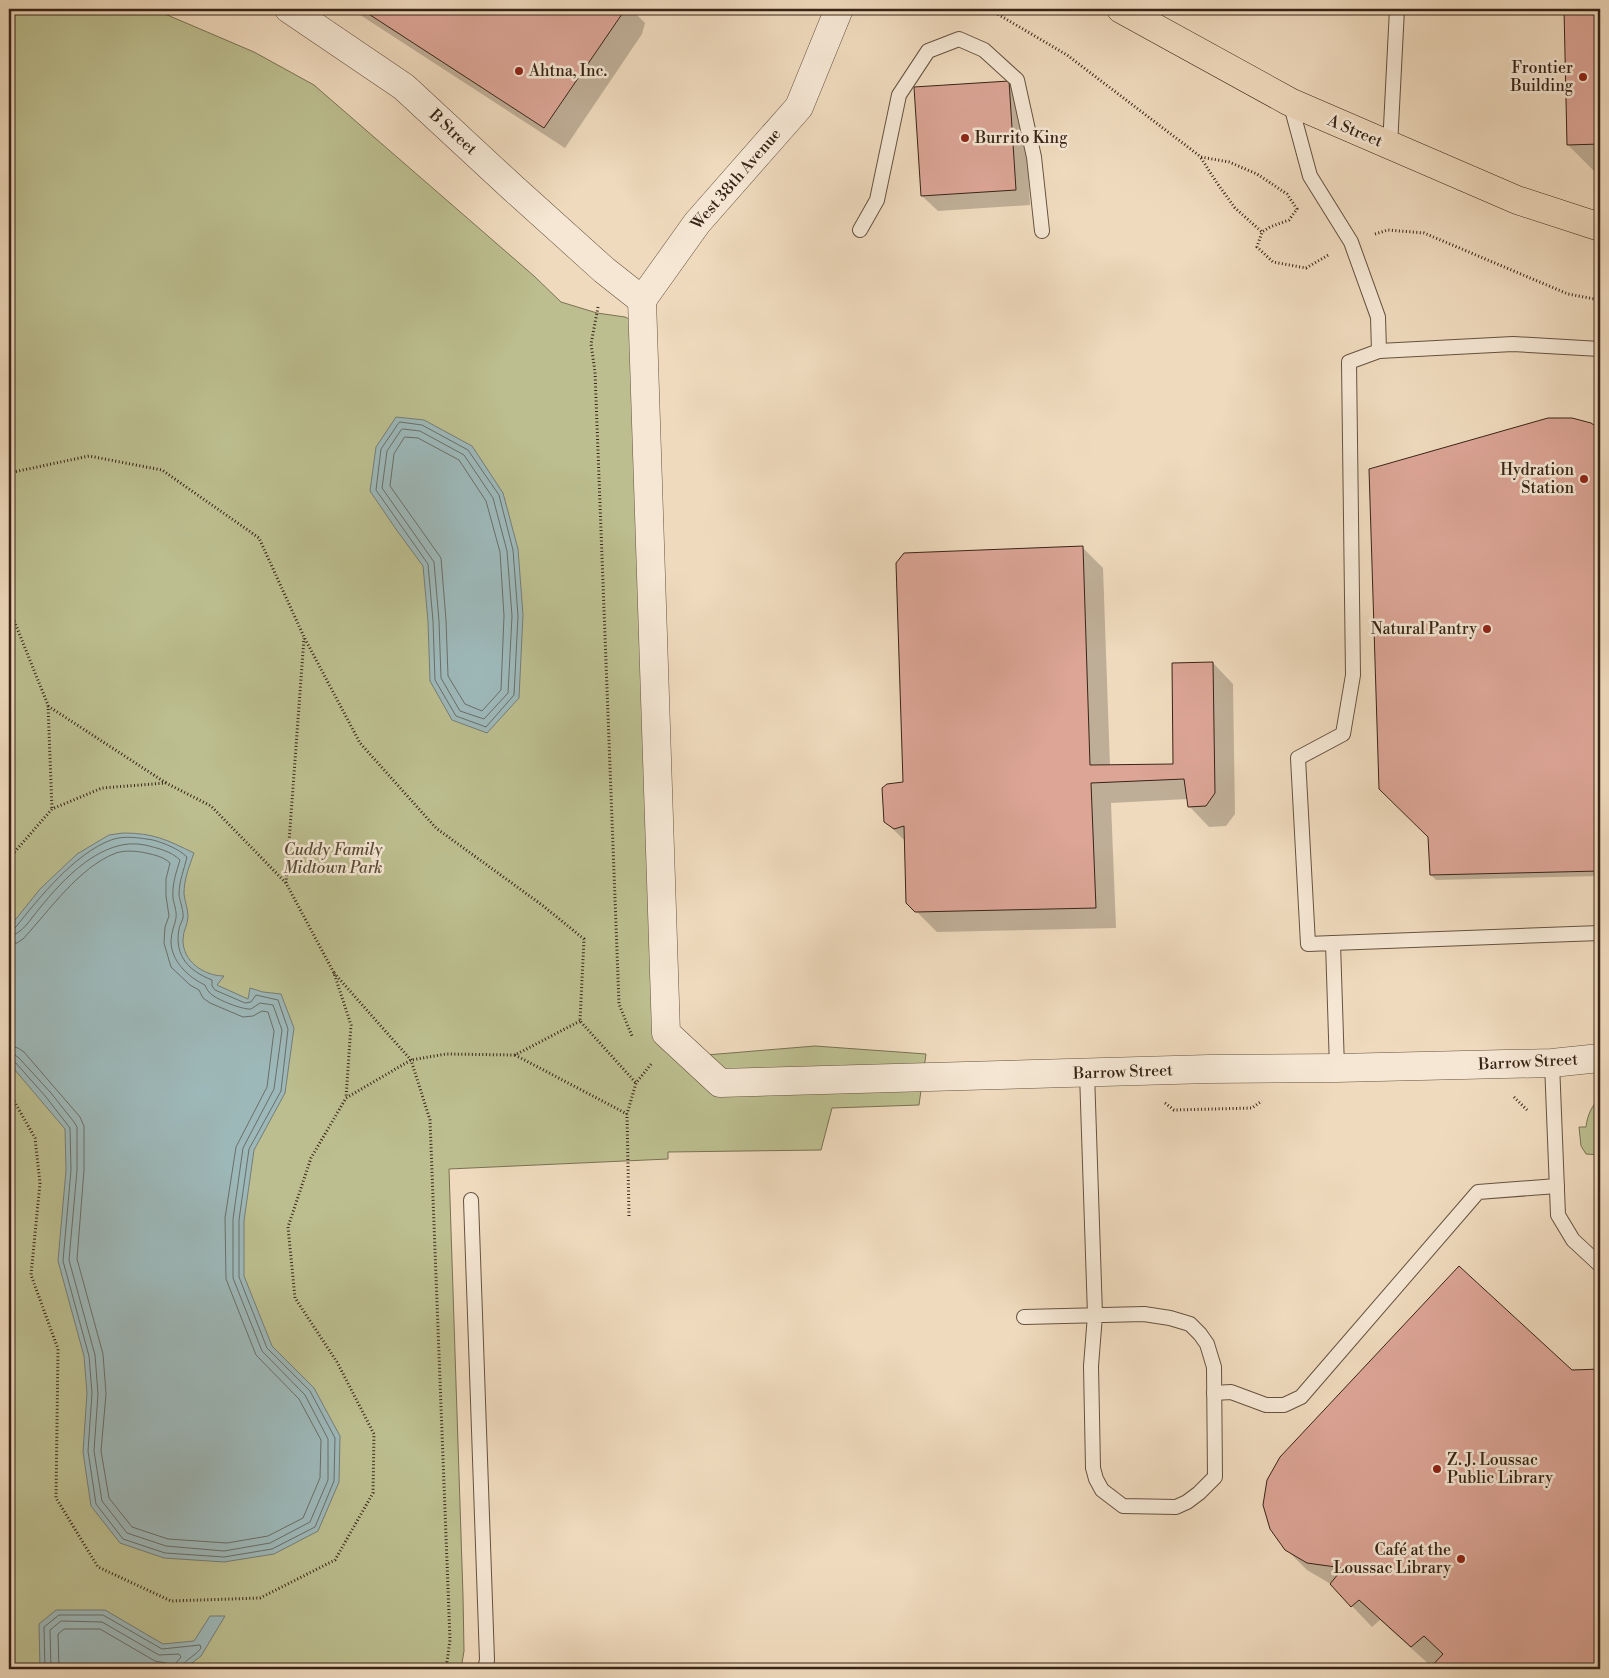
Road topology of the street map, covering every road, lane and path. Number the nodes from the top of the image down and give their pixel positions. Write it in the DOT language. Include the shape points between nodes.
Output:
graph roads {
  1 [pos="289,9"];
  2 [pos="839,9"];
  3 [pos="989,9"];
  4 [pos="1121,9"];
  5 [pos="1397,9"];
  6 [pos="1290,102"];
  7 [pos="1390,146"];
  8 [pos="1201,158"];
  9 [pos="1600,227"];
  10 [pos="860,230"];
  11 [pos="1042,231"];
  12 [pos="1262,232"];
  13 [pos="1351,242"];
  14 [pos="604,270"];
  15 [pos="642,300"];
  16 [pos="1600,300"];
  17 [pos="1600,349"];
  18 [pos="1379,351"];
  19 [pos="9,472"];
  20 [pos="9,608"];
  21 [pos="304,638"];
  22 [pos="48,705"];
  23 [pos="166,783"];
  24 [pos="52,809"];
  25 [pos="9,861"];
  26 [pos="286,883"];
  27 [pos="1600,933"];
  28 [pos="1333,943"];
  29 [pos="334,974"];
  30 [pos="580,1021"];
  31 [pos="666,1033"];
  32 [pos="636,1043"];
  33 [pos="515,1055"];
  34 [pos="646,1058"];
  35 [pos="1600,1058"];
  36 [pos="411,1060"];
  37 [pos="1552,1063"];
  38 [pos="650,1066"];
  39 [pos="1337,1068"];
  40 [pos="1087,1073"];
  41 [pos="636,1083"];
  42 [pos="9,1092"];
  43 [pos="1509,1095"];
  44 [pos="346,1098"];
  45 [pos="1160,1098"];
  46 [pos="1265,1100"];
  47 [pos="627,1114"];
  48 [pos="1531,1114"];
  49 [pos="1557,1186"];
  50 [pos="471,1200"];
  51 [pos="629,1216"];
  52 [pos="1600,1265"];
  53 [pos="1096,1315"];
  54 [pos="1024,1317"];
  55 [pos="1214,1393"];
  56 [pos="446,1669"];
  57 [pos="485,1669"];
  1 -- 14 [label="street, B Street" via="404,87"];
  2 -- 15 [label="street, West 38th Avenue" via="798,106 697,223"];
  3 -- 8 [label="path" via="1067,55"];
  4 -- 6 [label="main road, A Street"];
  5 -- 7 [label="lane"];
  6 -- 7 [label="main road, A Street"];
  6 -- 13 [label="lane" via="1310,176"];
  7 -- 9 [label="main road, A Street" via="1516,200"];
  8 -- 12 [label="path" via="1235,208"];
  8 -- 12 [label="path" via="1229,162 1257,174 1288,194 1297,209 1289,220"];
  10 -- 11 [label="lane" via="877,200 899,95 928,51 959,39 984,50 1017,80 1034,157"];
  12 -- 13 [label="path" via="1257,247 1273,262 1306,268"];
  13 -- 16 [label="path" via="1388,230 1424,233 1568,294"];
  13 -- 18 [label="lane" via="1378,317"];
  14 -- 15 [label="street"];
  14 -- 32 [label="path" via="591,344 596,372 619,1004"];
  15 -- 31 [label="street"];
  17 -- 18 [label="lane" via="1513,344"];
  18 -- 28 [label="lane" via="1349,362 1353,675 1343,734 1298,758 1308,944"];
  19 -- 21 [label="path" via="89,456 162,470 259,538"];
  20 -- 22 [label="path"];
  21 -- 26 [label="path"];
  21 -- 30 [label="path" via="360,743 436,828 584,939"];
  22 -- 23 [label="path"];
  22 -- 24 [label="path"];
  23 -- 24 [label="path" via="102,788"];
  23 -- 26 [label="path" via="211,806"];
  24 -- 25 [label="path"];
  26 -- 29 [label="path"];
  27 -- 28 [label="lane"];
  28 -- 39 [label="lane"];
  29 -- 36 [label="path"];
  29 -- 44 [label="path" via="351,1025"];
  30 -- 33 [label="path"];
  30 -- 41 [label="path"];
  31 -- 38 [label="path"];
  31 -- 40 [label="street, Barrow Street" via="720,1083"];
  33 -- 36 [label="path" via="446,1054"];
  33 -- 47 [label="path"];
  34 -- 38 [label="path"];
  35 -- 37 [label="street, Barrow Street"];
  36 -- 44 [label="path"];
  36 -- 56 [label="path" via="430,1120 450,1640"];
  37 -- 39 [label="street, Barrow Street"];
  37 -- 49 [label="lane"];
  38 -- 41 [label="path"];
  39 -- 40 [label="street, Barrow Street"];
  40 -- 53 [label="lane"];
  41 -- 47 [label="path"];
  42 -- 44 [label="path" via="35,1138 40,1183 31,1275 58,1349 56,1498 98,1567 171,1601 260,1598 335,1560 373,1493 374,1434 337,1362 296,1298 288,1227 310,1158"];
  43 -- 48 [label="path"];
  45 -- 46 [label="path" via="1174,1110 1252,1108"];
  47 -- 51 [label="path"];
  49 -- 52 [label="lane" via="1558,1215 1573,1240"];
  49 -- 55 [label="lane" via="1478,1192 1301,1397 1284,1405 1266,1405 1231,1392"];
  50 -- 57 [label="lane" via="488,1660"];
  53 -- 54 [label="lane"];
  53 -- 55 [label="lane" via="1144,1314 1190,1324 1207,1344 1214,1367"];
  53 -- 55 [label="lane" via="1091,1366 1092,1468 1102,1490 1123,1506 1176,1507 1187,1502 1215,1477"];
}
